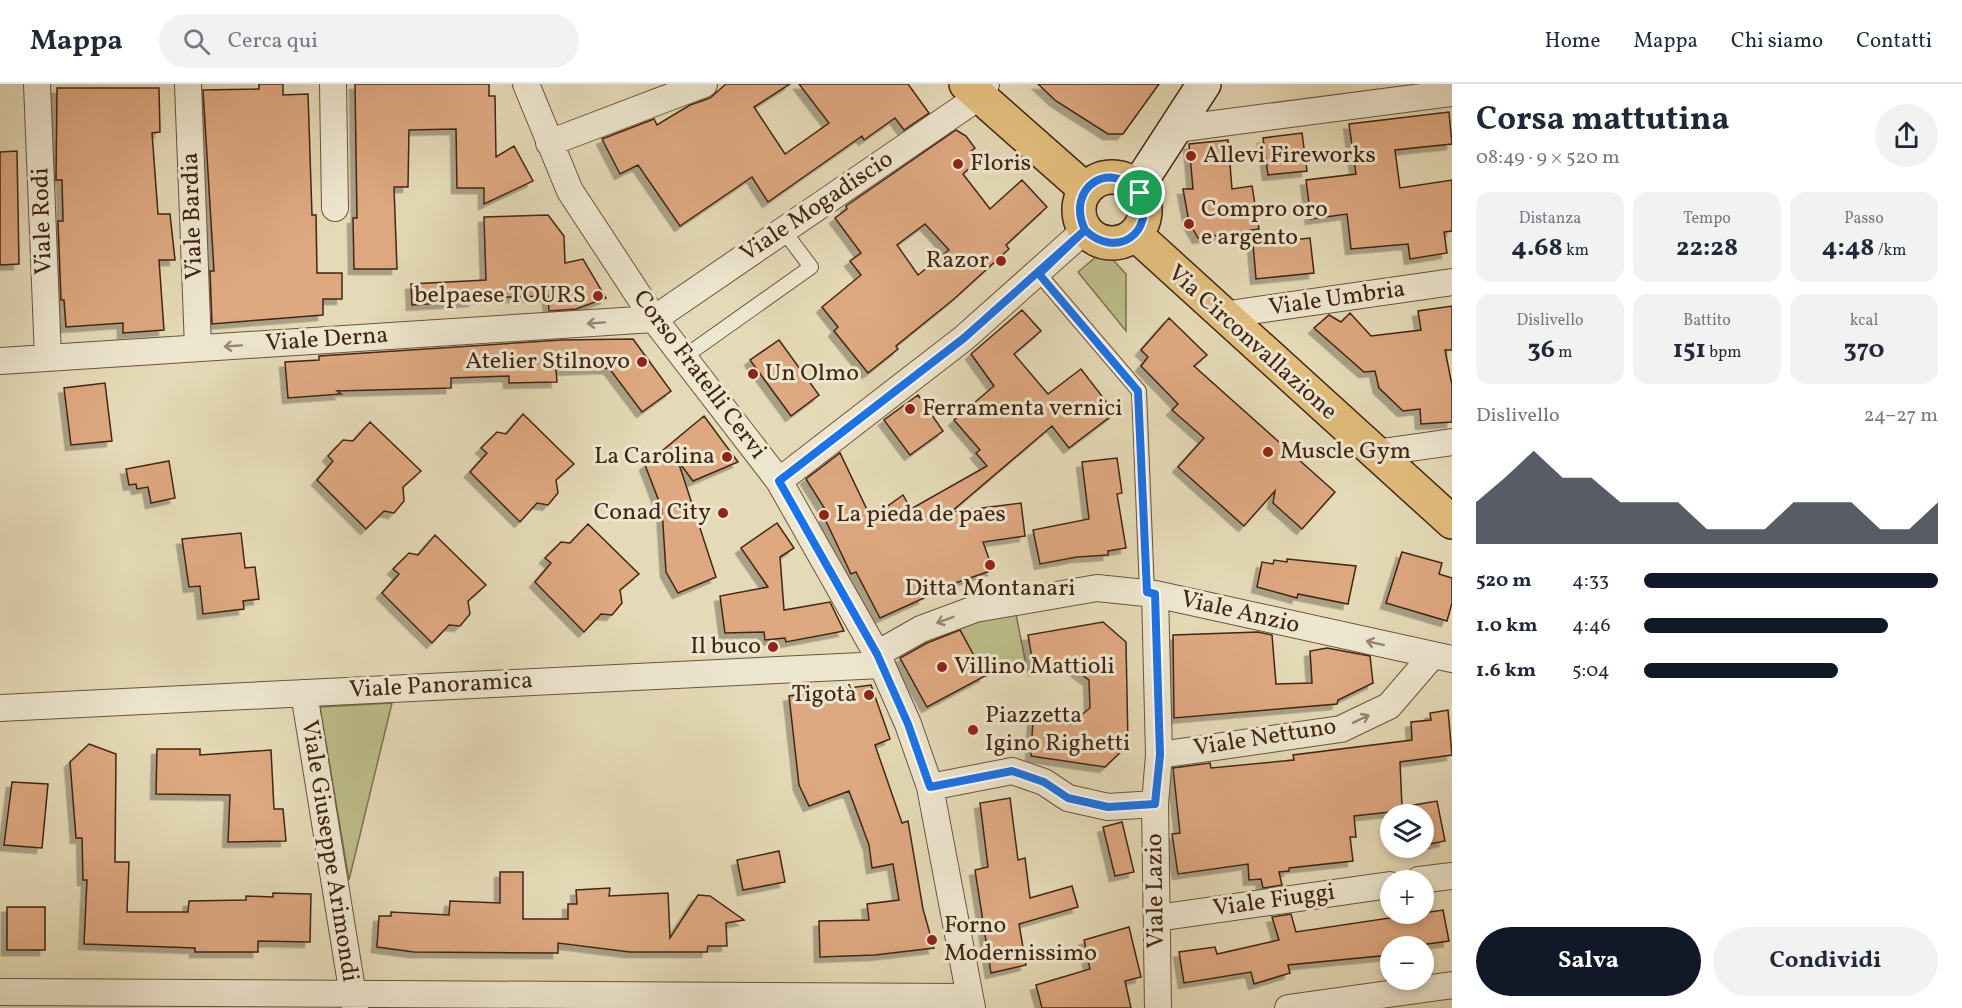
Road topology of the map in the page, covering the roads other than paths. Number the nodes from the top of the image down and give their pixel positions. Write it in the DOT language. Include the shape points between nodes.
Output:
graph roads {
  1 [pos="37,84"];
  2 [pos="188,84"];
  3 [pos="333,84"];
  4 [pos="526,84"];
  5 [pos="704,84"];
  6 [pos="1204,84"];
  7 [pos="977,88"];
  8 [pos="1452,93"];
  9 [pos="1176,129"];
  10 [pos="549,143"];
  11 [pos="1133,184"];
  12 [pos="1086,190"];
  13 [pos="335,208"];
  14 [pos="783,230"];
  15 [pos="1085,230"];
  16 [pos="1135,234"];
  17 [pos="1039,274"];
  18 [pos="1452,282"];
  19 [pos="1222,315"];
  20 [pos="654,319"];
  21 [pos="198,348"];
  22 [pos="684,357"];
  23 [pos="48,358"];
  24 [pos="0,361"];
  25 [pos="1452,442"];
  26 [pos="1375,453"];
  27 [pos="779,481"];
  28 [pos="1452,522"];
  29 [pos="1151,593"];
  30 [pos="1442,657"];
  31 [pos="879,659"];
  32 [pos="304,693"];
  33 [pos="0,708"];
  34 [pos="1160,755"];
  35 [pos="930,787"];
  36 [pos="1155,804"];
  37 [pos="1452,876"];
  38 [pos="1434,878"];
  39 [pos="1380,886"];
  40 [pos="1156,918"];
  41 [pos="1452,985"];
  42 [pos="0,992"];
  43 [pos="354,1001"];
  44 [pos="970,1002"];
  45 [pos="1158,1008"];
  46 [pos="1288,1008"];
  1 -- 23 [label="street, Viale Rodi"];
  2 -- 21 [label="street, Viale Bardia"];
  3 -- 13 [label="street"];
  4 -- 10 [label="street, Corso Fratelli Cervi"];
  5 -- 10 [label="street"];
  6 -- 9 [label="street"];
  7 -- 12 [label="main road"];
  7 -- 14 [label="street, Viale Mogadiscio"];
  8 -- 9 [label="street"];
  9 -- 11 [label="street" via="1143,178"];
  10 -- 20 [label="street, Corso Fratelli Cervi" via="570,190"];
  11 -- 12 [label="main road" via="1113,177 1094,182"];
  11 -- 16 [label="main road" via="1144,203 1142,225"];
  12 -- 15 [label="main road" via="1079,209"];
  14 -- 20 [label="street, Viale Mogadiscio"];
  14 -- 22 [label="lane" via="811,267"];
  15 -- 16 [label="main road" via="1093,238 1115,243"];
  15 -- 17 [label="street"];
  16 -- 19 [label="main road, Via Circonvallazione"];
  17 -- 27 [label="street" via="964,338"];
  17 -- 29 [label="lane" via="1138,391"];
  18 -- 19 [label="street, Viale Umbria"];
  19 -- 26 [label="main road, Via Circonvallazione"];
  20 -- 21 [label="street, Viale Derna, one-way"];
  20 -- 22 [label="street, Corso Fratelli Cervi"];
  21 -- 23 [label="street, Viale Derna"];
  22 -- 27 [label="street, Corso Fratelli Cervi"];
  23 -- 24 [label="street, Viale Derna"];
  25 -- 26 [label="street"];
  26 -- 28 [label="main road, Via Circonvallazione"];
  27 -- 31 [label="street, Corso Fratelli Cervi"];
  30 -- 29 [label="street, Viale Anzio, one-way"];
  29 -- 31 [label="street, Viale Anzio, one-way" via="1097,588 975,609 921,628"];
  29 -- 34 [label="street, Viale Lazio"];
  34 -- 30 [label="street, Viale Nettuno, one-way" via="1341,729 1389,706"];
  31 -- 32 [label="street, Viale Panoramica"];
  31 -- 35 [label="street, Corso Fratelli Cervi"];
  32 -- 33 [label="street, Viale Panoramica"];
  32 -- 43 [label="street, Viale Giuseppe Arimondi"];
  34 -- 36 [label="street, Viale Lazio"];
  35 -- 36 [label="street" via="1012,771 1044,782 1068,798 1108,807"];
  35 -- 44 [label="street, Corso Fratelli Cervi"];
  36 -- 40 [label="street, Viale Lazio"];
  37 -- 38 [label="street"];
  39 -- 40 [label="street, Viale Fiuggi"];
  40 -- 45 [label="street, Viale Lazio"];
  41 -- 46 [label="street"];
  42 -- 43 [label="street"];
  43 -- 44 [label="street"];
}
